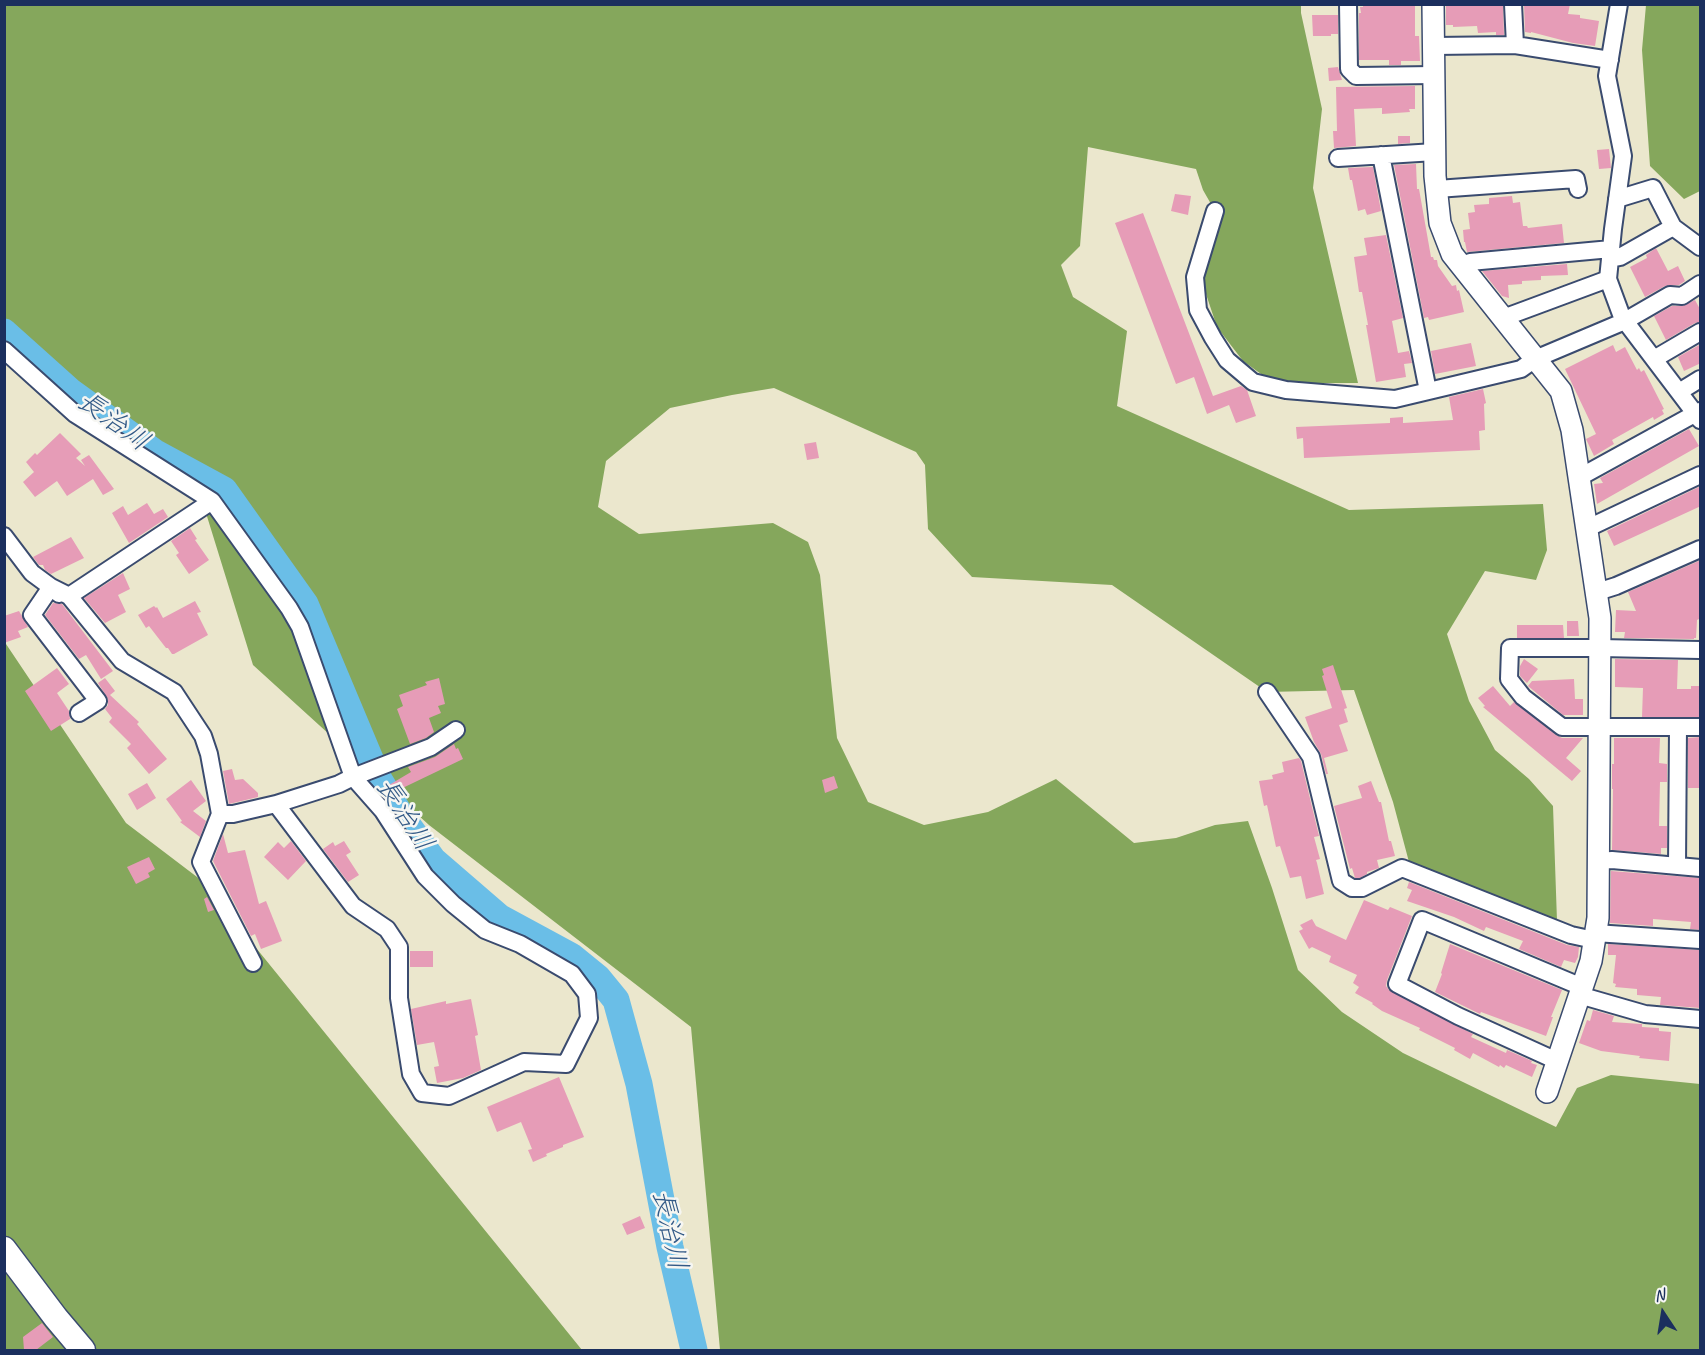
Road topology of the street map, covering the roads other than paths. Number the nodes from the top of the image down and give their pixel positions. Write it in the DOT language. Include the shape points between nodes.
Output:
graph roads {
  1 [pos="1348,4"];
  2 [pos="1433,4"];
  3 [pos="1513,4"];
  4 [pos="1619,4"];
  5 [pos="1515,45"];
  6 [pos="1434,46"];
  7 [pos="1610,60"];
  8 [pos="1434,75"];
  9 [pos="1435,152"];
  10 [pos="1381,155"];
  11 [pos="1338,158"];
  12 [pos="1437,189"];
  13 [pos="1578,189"];
  14 [pos="1617,200"];
  15 [pos="1215,211"];
  16 [pos="1673,227"];
  17 [pos="1701,247"];
  18 [pos="1610,254"];
  19 [pos="1464,268"];
  20 [pos="1608,279"];
  21 [pos="1701,284"];
  22 [pos="1503,318"];
  23 [pos="1625,321"];
  24 [pos="1701,332"];
  25 [pos="4,351"];
  26 [pos="1535,359"];
  27 [pos="1654,359"];
  28 [pos="1701,379"];
  29 [pos="1428,391"];
  30 [pos="1679,392"];
  31 [pos="1699,415"];
  32 [pos="1701,475"];
  33 [pos="1580,477"];
  34 [pos="212,501"];
  35 [pos="1588,528"];
  36 [pos="4,536"];
  37 [pos="1701,549"];
  38 [pos="51,587"];
  39 [pos="1597,592"];
  40 [pos="69,596"];
  41 [pos="86,618"];
  42 [pos="1600,648"];
  43 [pos="1701,650"];
  44 [pos="1267,692"];
  45 [pos="79,713"];
  46 [pos="1599,726"];
  47 [pos="1678,727"];
  48 [pos="1701,727"];
  49 [pos="456,730"];
  50 [pos="353,777"];
  51 [pos="276,804"];
  52 [pos="220,814"];
  53 [pos="1598,861"];
  54 [pos="1677,866"];
  55 [pos="1701,868"];
  56 [pos="1595,937"];
  57 [pos="1701,940"];
  58 [pos="254,963"];
  59 [pos="1581,991"];
  60 [pos="1701,1019"];
  61 [pos="1557,1061"];
  62 [pos="1546,1092"];
  63 [pos="4,1249"];
  64 [pos="83,1350"];
  1 -- 8 [label="street" via="1349,69 1356,76"];
  2 -- 6 [label="street"];
  3 -- 5 [label="street"];
  4 -- 7 [label="street"];
  5 -- 6 [label="street"];
  5 -- 7 [label="street"];
  6 -- 8 [label="street"];
  7 -- 14 [label="street" via="1607,76 1623,156"];
  8 -- 9 [label="street"];
  9 -- 10 [label="street"];
  9 -- 12 [label="street"];
  10 -- 11 [label="street"];
  10 -- 29 [label="street"];
  12 -- 13 [label="street" via="1576,179"];
  12 -- 19 [label="street" via="1440,223 1452,254"];
  14 -- 16 [label="street" via="1653,188"];
  14 -- 18 [label="street"];
  15 -- 29 [label="street" via="1195,277 1198,310 1227,360 1253,382 1286,390 1395,399"];
  16 -- 17 [label="street"];
  16 -- 18 [label="street" via="1620,257"];
  18 -- 19 [label="street" via="1470,262"];
  18 -- 20 [label="street"];
  19 -- 22 [label="street"];
  20 -- 22 [label="street"];
  20 -- 23 [label="street"];
  21 -- 23 [label="street" via="1682,296 1670,295"];
  22 -- 26 [label="street"];
  23 -- 26 [label="street"];
  23 -- 27 [label="street"];
  24 -- 27 [label="street"];
  25 -- 34 [label="street" via="75,414"];
  26 -- 29 [label="street" via="1521,369"];
  26 -- 33 [label="street" via="1561,391"];
  27 -- 30 [label="street"];
  28 -- 30 [label="street"];
  30 -- 31 [label="street"];
  31 -- 33 [label="street"];
  32 -- 35 [label="street"];
  33 -- 35 [label="street"];
  34 -- 40 [label="street"];
  34 -- 50 [label="street" via="300,627"];
  35 -- 39 [label="street"];
  36 -- 38 [label="street" via="32,573"];
  37 -- 39 [label="street"];
  38 -- 40 [label="street"];
  38 -- 41 [label="street"];
  38 -- 45 [label="street" via="32,615 98,701"];
  39 -- 42 [label="street"];
  40 -- 41 [label="street"];
  41 -- 52 [label="street" via="122,662 174,692 203,736"];
  42 -- 43 [label="street"];
  42 -- 46 [label="street"];
  42 -- 46 [label="street" via="1510,648 1509,679 1522,697 1562,727"];
  44 -- 56 [label="street" via="1311,757 1341,881 1352,888 1362,888 1402,868 1571,935"];
  46 -- 47 [label="street"];
  46 -- 53 [label="street"];
  47 -- 48 [label="street"];
  47 -- 54 [label="street"];
  49 -- 50 [label="street" via="431,747"];
  50 -- 51 [label="street"];
  50 -- 51 [label="street" via="383,811 425,876 453,904 486,930 520,944 572,974 582,987 587,994 589,1018 566,1064 524,1062 449,1096 422,1092 411,1074 400,1009 399,947 387,929 353,906"];
  51 -- 52 [label="street"];
  52 -- 58 [label="street" via="201,862"];
  53 -- 54 [label="street"];
  53 -- 56 [label="street"];
  54 -- 55 [label="street"];
  56 -- 57 [label="street"];
  56 -- 59 [label="street"];
  59 -- 60 [label="street" via="1645,1014"];
  59 -- 61 [label="street"];
  59 -- 61 [label="street" via="1422,920 1397,984"];
  61 -- 62 [label="street"];
  63 -- 64 [label="main road"];
}
